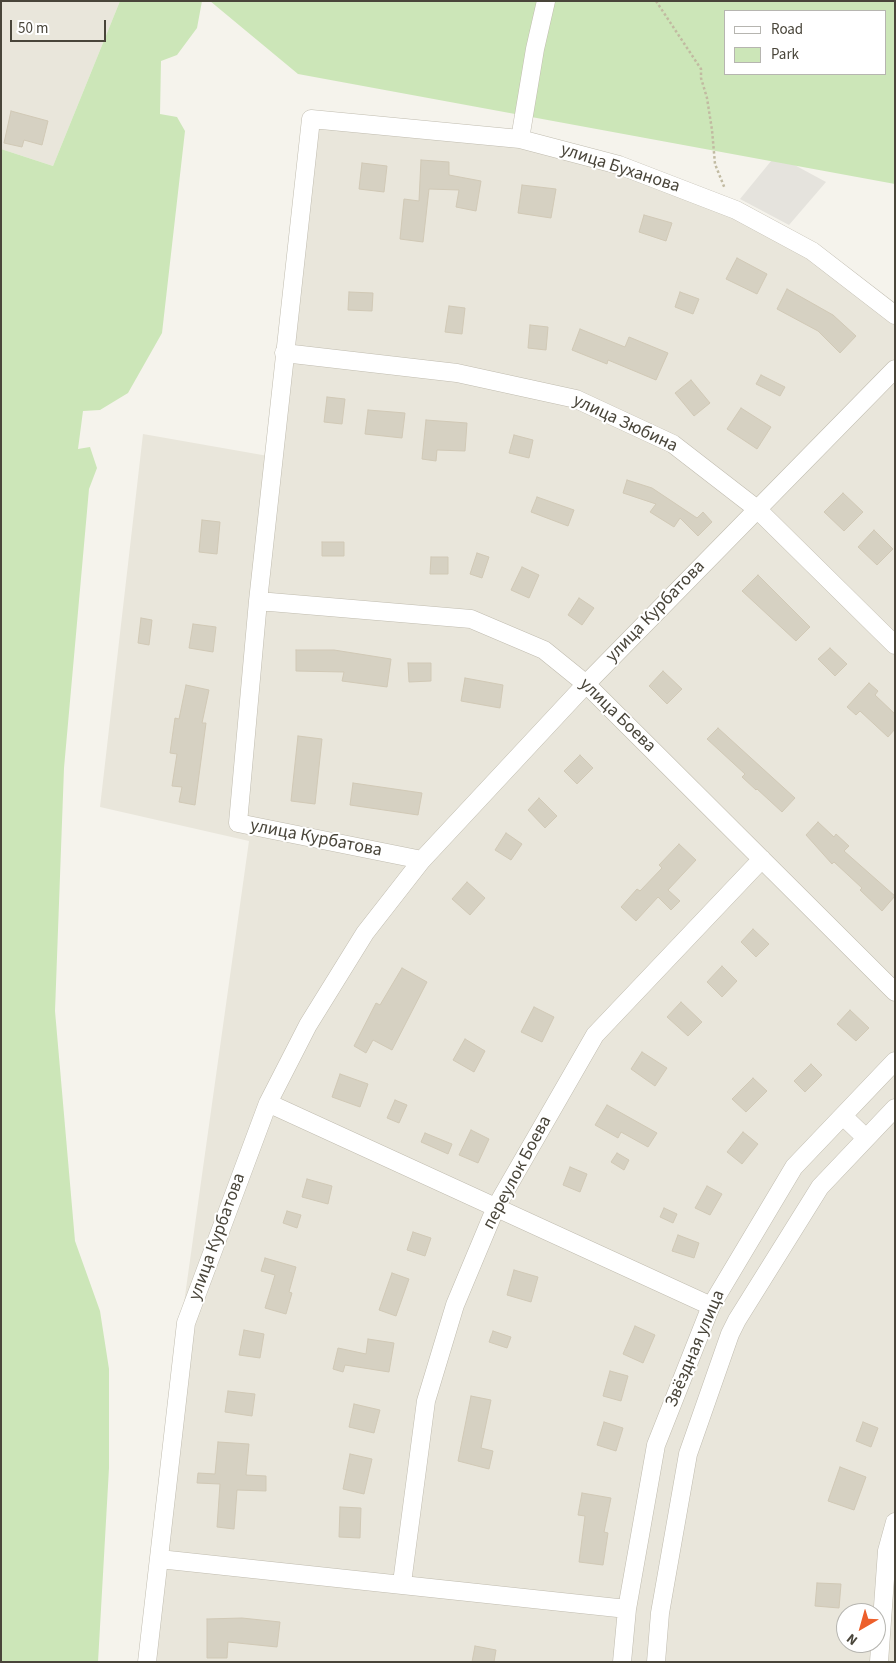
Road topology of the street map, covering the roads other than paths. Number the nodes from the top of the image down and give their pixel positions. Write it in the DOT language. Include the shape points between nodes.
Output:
graph roads {
  1 [pos="546,1"];
  2 [pos="520,138"];
  3 [pos="895,315"];
  4 [pos="284,353"];
  5 [pos="895,369"];
  6 [pos="757,509"];
  7 [pos="258,601"];
  8 [pos="895,645"];
  9 [pos="586,684"];
  10 [pos="762,859"];
  11 [pos="422,860"];
  12 [pos="895,992"];
  13 [pos="895,1061"];
  14 [pos="268,1102"];
  15 [pos="895,1108"];
  16 [pos="843,1116"];
  17 [pos="866,1138"];
  18 [pos="496,1207"];
  19 [pos="710,1306"];
  20 [pos="895,1522"];
  21 [pos="159,1559"];
  22 [pos="402,1584"];
  23 [pos="627,1609"];
  24 [pos="888,1643"];
  25 [pos="147,1662"];
  26 [pos="622,1662"];
  27 [pos="656,1662"];
  28 [pos="879,1662"];
  1 -- 2 [label="street"];
  2 -- 3 [label="street, улица Буханова" via="619,165 736,210 812,251"];
  2 -- 4 [label="street, улица Буханова" via="311,119"];
  4 -- 6 [label="street, улица Зюбина" via="457,373 576,399 673,444"];
  4 -- 7 [label="street"];
  5 -- 6 [label="street, улица Курбатова"];
  6 -- 8 [label="street, улица Зюбина"];
  6 -- 9 [label="street, улица Курбатова"];
  7 -- 9 [label="street, улица Боева" via="471,619 544,650"];
  7 -- 11 [label="street, улица Курбатова" via="238,823"];
  9 -- 10 [label="street, улица Боева"];
  9 -- 11 [label="street, улица Курбатова"];
  10 -- 12 [label="street, улица Боева"];
  10 -- 18 [label="street, переулок Боева" via="595,1035"];
  11 -- 14 [label="street, улица Курбатова" via="365,934 308,1025"];
  13 -- 16 [label="street, Звёздная улица"];
  14 -- 18 [label="street"];
  14 -- 21 [label="street, улица Курбатова" via="186,1323"];
  15 -- 17 [label="street, Звёздная улица"];
  16 -- 17 [label="street"];
  16 -- 19 [label="street, Звёздная улица" via="794,1167"];
  17 -- 27 [label="street, Звёздная улица" via="820,1187 730,1334 688,1454 660,1613"];
  18 -- 19 [label="street"];
  18 -- 22 [label="street, переулок Боева" via="455,1304 426,1401"];
  19 -- 23 [label="street, Звёздная улица" via="656,1445"];
  20 -- 24 [label="street" via="887,1552"];
  21 -- 22 [label="street"];
  21 -- 25 [label="street, улица Курбатова"];
  22 -- 23 [label="street"];
  23 -- 26 [label="street, Звёздная улица"];
  24 -- 28 [label="street"];
}
